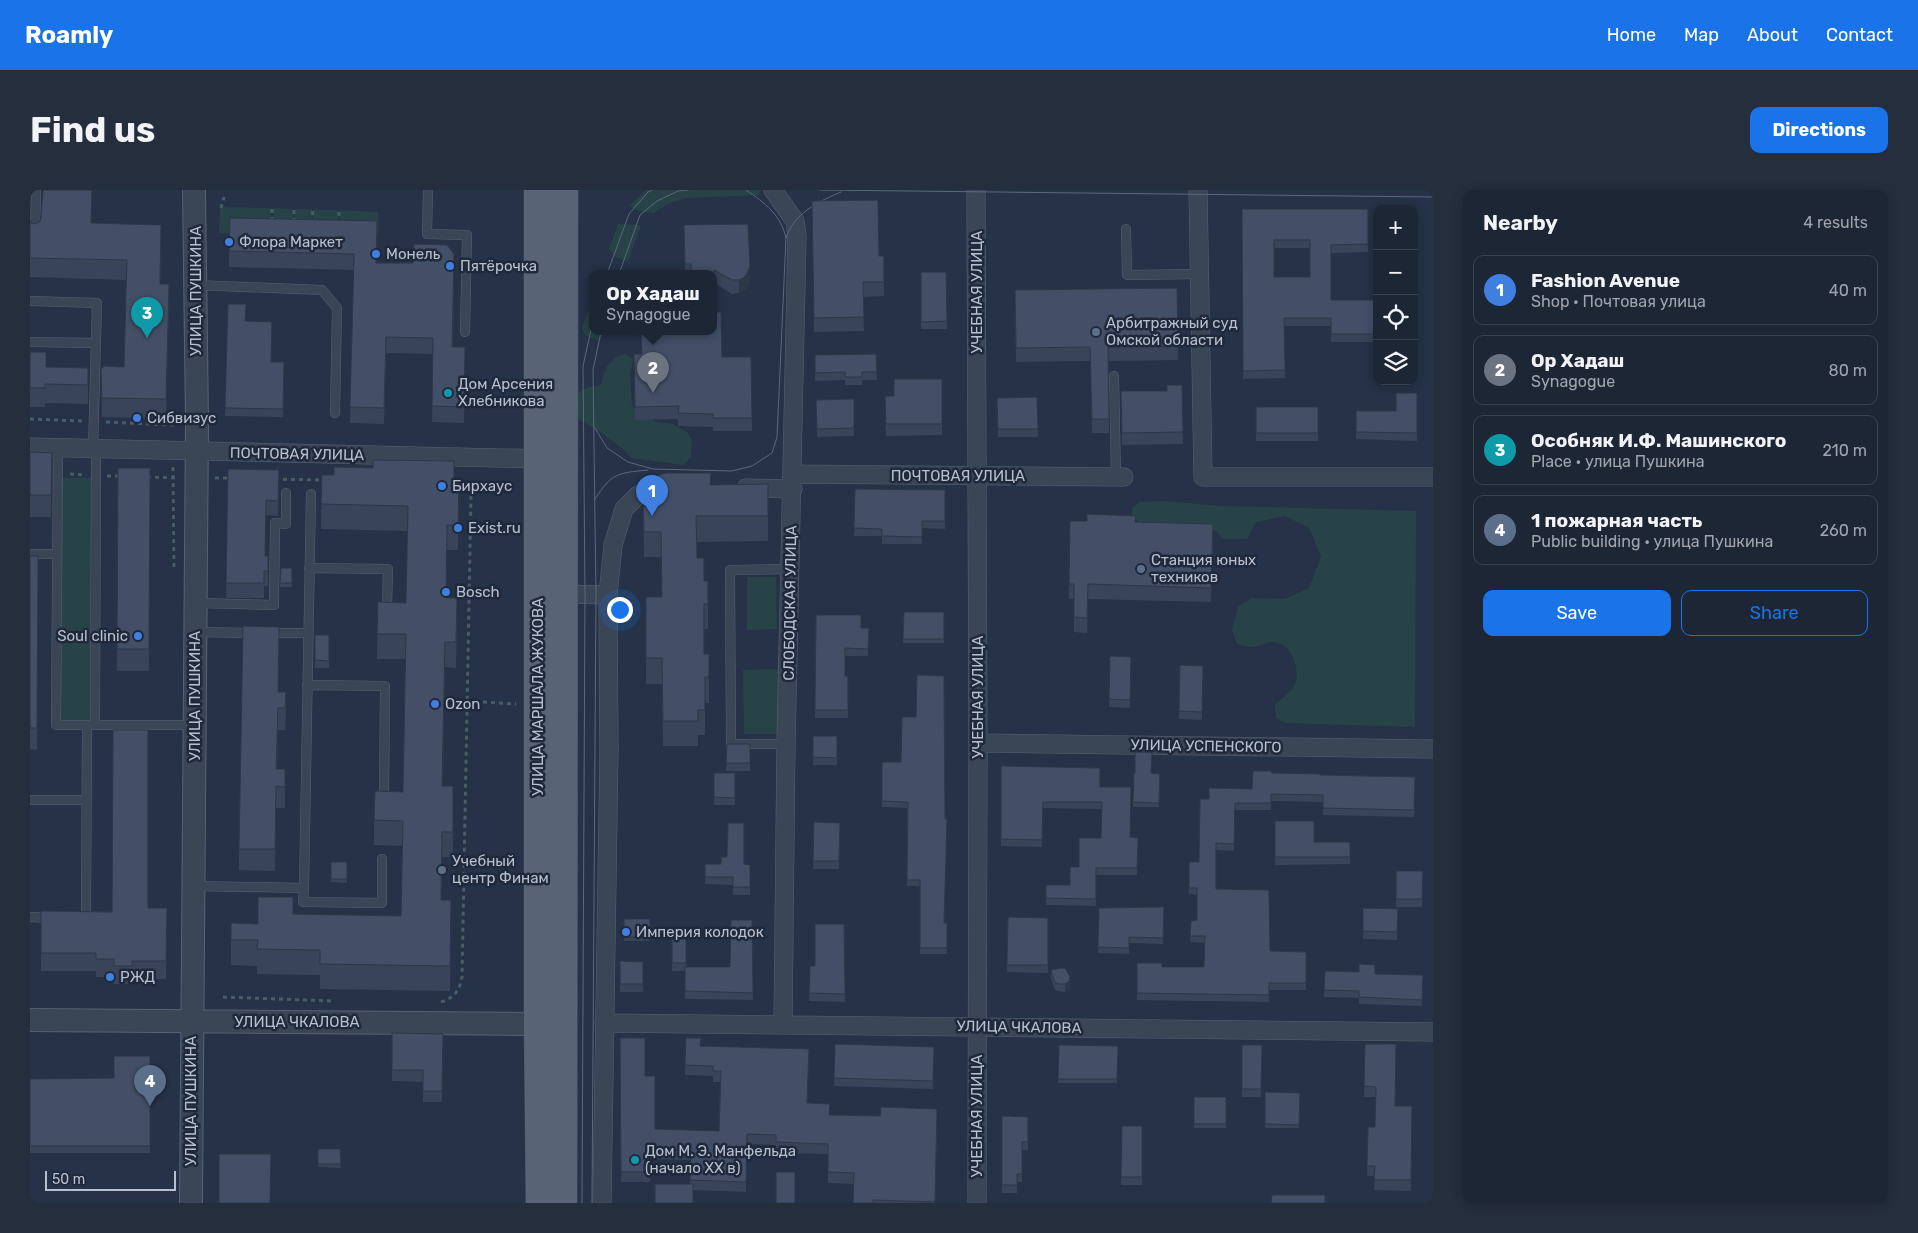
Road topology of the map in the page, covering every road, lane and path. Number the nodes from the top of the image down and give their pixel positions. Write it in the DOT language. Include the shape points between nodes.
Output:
graph roads {
  1 [pos="36,190"];
  2 [pos="194,190"];
  3 [pos="428,190"];
  4 [pos="538,190"];
  5 [pos="564,190"];
  6 [pos="773,190"];
  7 [pos="976,190"];
  8 [pos="1198,190"];
  9 [pos="224,197"];
  10 [pos="272,207"];
  11 [pos="221,208"];
  12 [pos="294,208"];
  13 [pos="313,209"];
  14 [pos="339,209"];
  15 [pos="272,225"];
  16 [pos="294,226"];
  17 [pos="312,226"];
  18 [pos="339,227"];
  19 [pos="1126,229"];
  20 [pos="34,237"];
  21 [pos="1199,274"];
  22 [pos="195,285"];
  23 [pos="30,301"];
  24 [pos="465,332"];
  25 [pos="30,342"];
  26 [pos="96,343"];
  27 [pos="1114,376"];
  28 [pos="335,413"];
  29 [pos="30,447"];
  30 [pos="58,448"];
  31 [pos="95,449"];
  32 [pos="196,452"];
  33 [pos="551,459"];
  34 [pos="96,475"];
  35 [pos="125,476"];
  36 [pos="978,476"];
  37 [pos="1120,476"];
  38 [pos="144,477"];
  39 [pos="1433,477"];
  40 [pos="196,478"];
  41 [pos="235,478"];
  42 [pos="274,478"];
  43 [pos="331,480"];
  44 [pos="793,482"];
  45 [pos="454,484"];
  46 [pos="678,487"];
  47 [pos="726,488"];
  48 [pos="286,493"];
  49 [pos="311,494"];
  50 [pos="30,554"];
  51 [pos="57,554"];
  52 [pos="309,568"];
  53 [pos="791,569"];
  54 [pos="563,594"];
  55 [pos="608,595"];
  56 [pos="196,603"];
  57 [pos="387,607"];
  58 [pos="196,632"];
  59 [pos="308,633"];
  60 [pos="307,685"];
  61 [pos="467,701"];
  62 [pos="516,704"];
  63 [pos="91,725"];
  64 [pos="195,725"];
  65 [pos="978,743"];
  66 [pos="786,744"];
  67 [pos="1433,748"];
  68 [pos="30,800"];
  69 [pos="87,800"];
  70 [pos="384,800"];
  71 [pos="382,859"];
  72 [pos="194,886"];
  73 [pos="304,888"];
  74 [pos="30,917"];
  75 [pos="223,997"];
  76 [pos="342,1001"];
  77 [pos="435,1002"];
  78 [pos="30,1020"];
  79 [pos="192,1021"];
  80 [pos="604,1023"];
  81 [pos="551,1024"];
  82 [pos="783,1024"];
  83 [pos="978,1027"];
  84 [pos="1433,1032"];
  85 [pos="191,1203"];
  86 [pos="540,1203"];
  87 [pos="563,1203"];
  88 [pos="602,1203"];
  89 [pos="977,1203"];
  1 -- 20 [label="lane"];
  2 -- 22 [label="street, УЛИЦА ПУШКИНА"];
  3 -- 24 [label="lane" via="427,234 468,235"];
  4 -- 33 [label="main road, УЛИЦА МАРШАЛА ЖУКОВА"];
  5 -- 33 [label="main road, УЛИЦА МАРШАЛА ЖУКОВА"];
  6 -- 44 [label="street, СЛОБОДСКАЯ УЛИЦА" via="795,222 797,236"];
  7 -- 36 [label="street, УЧЕБНАЯ УЛИЦА"];
  8 -- 21 [label="street"];
  9 -- 11 [label="path"];
  10 -- 15 [label="path"];
  12 -- 16 [label="path"];
  13 -- 17 [label="path"];
  14 -- 18 [label="path"];
  19 -- 21 [label="lane" via="1127,276"];
  21 -- 39 [label="street" via="1203,477"];
  22 -- 28 [label="lane" via="322,290 336,308"];
  22 -- 32 [label="street, УЛИЦА ПУШКИНА"];
  23 -- 26 [label="lane" via="97,303"];
  25 -- 26 [label="lane"];
  26 -- 31 [label="lane"];
  27 -- 37 [label="lane"];
  29 -- 30 [label="street, ПОЧТОВАЯ УЛИЦА"];
  30 -- 31 [label="street, ПОЧТОВАЯ УЛИЦА"];
  30 -- 51 [label="lane"];
  31 -- 32 [label="street, ПОЧТОВАЯ УЛИЦА"];
  31 -- 34 [label="lane"];
  32 -- 33 [label="street, ПОЧТОВАЯ УЛИЦА"];
  32 -- 40 [label="street, УЛИЦА ПУШКИНА"];
  33 -- 54 [label="main road, УЛИЦА МАРШАЛА ЖУКОВА"];
  33 -- 81 [label="main road, УЛИЦА МАРШАЛА ЖУКОВА"];
  34 -- 35 [label="path"];
  34 -- 63 [label="lane"];
  36 -- 37 [label="street, ПОЧТОВАЯ УЛИЦА"];
  36 -- 44 [label="street, ПОЧТОВАЯ УЛИЦА"];
  36 -- 65 [label="street, УЧЕБНАЯ УЛИЦА"];
  38 -- 40 [label="path"];
  40 -- 41 [label="path"];
  40 -- 56 [label="street, УЛИЦА ПУШКИНА"];
  42 -- 43 [label="path"];
  44 -- 47 [label="street, ПОЧТОВАЯ УЛИЦА"];
  44 -- 53 [label="street, СЛОБОДСКАЯ УЛИЦА"];
  45 -- 61 [label="path" via="468,486 471,490"];
  46 -- 55 [label="street" via="638,495 624,509 613,545"];
  48 -- 56 [label="lane" via="286,524 275,523 274,605"];
  49 -- 52 [label="lane"];
  50 -- 51 [label="lane"];
  51 -- 63 [label="lane" via="56,725"];
  52 -- 57 [label="lane" via="388,569"];
  52 -- 59 [label="lane"];
  53 -- 66 [label="street, СЛОБОДСКАЯ УЛИЦА"];
  53 -- 66 [label="lane" via="730,570 731,744"];
  54 -- 55 [label="street"];
  54 -- 81 [label="main road, УЛИЦА МАРШАЛА ЖУКОВА"];
  55 -- 80 [label="street"];
  56 -- 58 [label="street, УЛИЦА ПУШКИНА"];
  58 -- 59 [label="lane"];
  58 -- 64 [label="street, УЛИЦА ПУШКИНА"];
  59 -- 60 [label="lane"];
  60 -- 70 [label="lane" via="386,686"];
  60 -- 73 [label="lane"];
  61 -- 62 [label="path"];
  61 -- 77 [label="path" via="462,977 454,995"];
  63 -- 64 [label="lane"];
  63 -- 69 [label="lane"];
  64 -- 72 [label="street, УЛИЦА ПУШКИНА"];
  65 -- 67 [label="street, УЛИЦА УСПЕНСКОГО"];
  65 -- 83 [label="street, УЧЕБНАЯ УЛИЦА"];
  66 -- 82 [label="street, СЛОБОДСКАЯ УЛИЦА"];
  68 -- 69 [label="lane"];
  69 -- 74 [label="lane" via="86,918"];
  71 -- 73 [label="lane" via="382,904 304,902"];
  72 -- 73 [label="lane"];
  72 -- 79 [label="street, УЛИЦА ПУШКИНА"];
  75 -- 76 [label="path"];
  78 -- 79 [label="street, УЛИЦА ЧКАЛОВА"];
  79 -- 81 [label="street, УЛИЦА ЧКАЛОВА"];
  79 -- 85 [label="street, УЛИЦА ПУШКИНА"];
  80 -- 82 [label="street, УЛИЦА ЧКАЛОВА"];
  80 -- 88 [label="street"];
  81 -- 86 [label="main road, УЛИЦА МАРШАЛА ЖУКОВА"];
  81 -- 87 [label="main road, УЛИЦА МАРШАЛА ЖУКОВА"];
  82 -- 83 [label="street, УЛИЦА ЧКАЛОВА"];
  83 -- 84 [label="street, УЛИЦА ЧКАЛОВА"];
  83 -- 89 [label="street, УЧЕБНАЯ УЛИЦА"];
}
